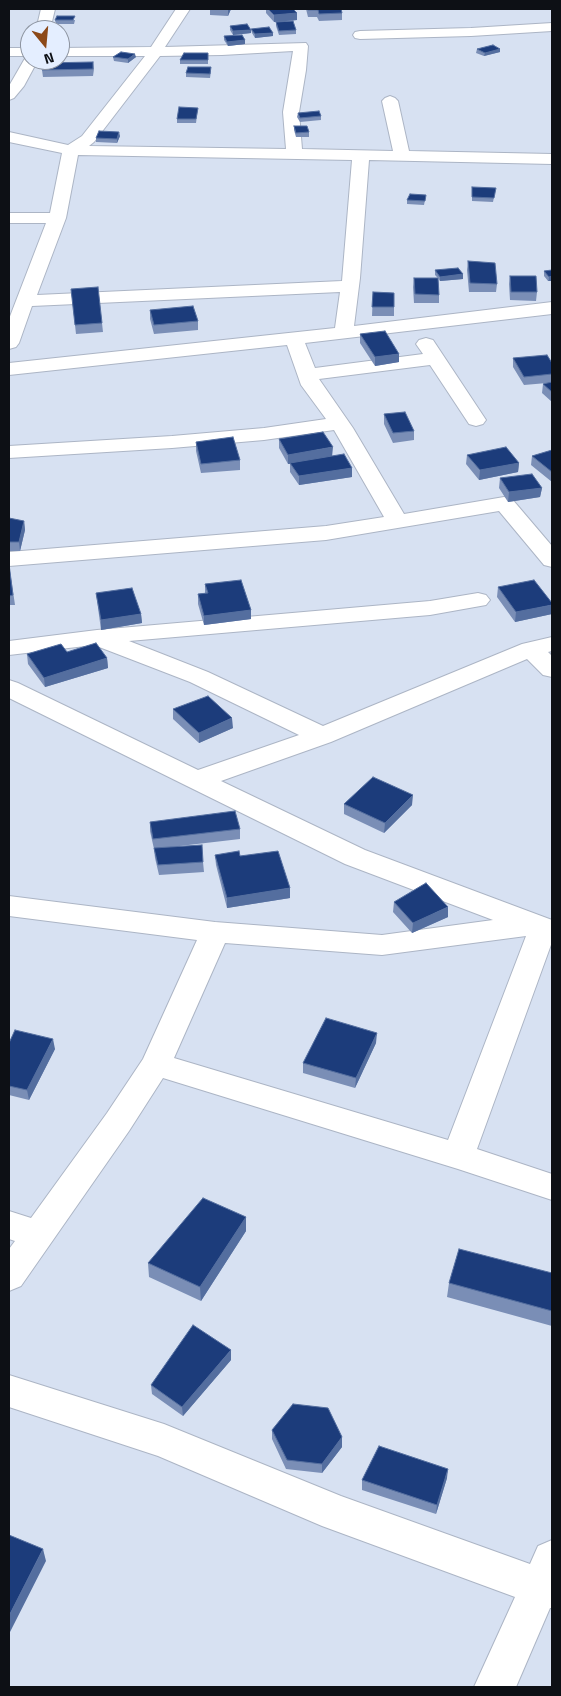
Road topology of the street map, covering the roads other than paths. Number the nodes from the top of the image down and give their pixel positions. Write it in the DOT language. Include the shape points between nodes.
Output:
graph roads {
  1 [pos="183,9"];
  2 [pos="552,27"];
  3 [pos="537,28"];
  4 [pos="360,35"];
  5 [pos="552,39"];
  6 [pos="70,52"];
  7 [pos="155,52"];
  8 [pos="26,70"];
  9 [pos="9,95"];
  10 [pos="390,101"];
  11 [pos="9,137"];
  12 [pos="71,150"];
  13 [pos="294,154"];
  14 [pos="360,155"];
  15 [pos="402,156"];
  16 [pos="552,159"];
  17 [pos="9,218"];
  18 [pos="57,218"];
  19 [pos="350,286"];
  20 [pos="26,301"];
  21 [pos="543,310"];
  22 [pos="13,322"];
  23 [pos="413,324"];
  24 [pos="552,328"];
  25 [pos="344,333"];
  26 [pos="294,339"];
  27 [pos="9,344"];
  28 [pos="435,358"];
  29 [pos="9,369"];
  30 [pos="308,375"];
  31 [pos="476,420"];
  32 [pos="339,423"];
  33 [pos="9,452"];
  34 [pos="398,522"];
  35 [pos="9,559"];
  36 [pos="552,560"];
  37 [pos="478,600"];
  38 [pos="97,637"];
  39 [pos="541,646"];
  40 [pos="9,648"];
  41 [pos="552,670"];
  42 [pos="9,688"];
  43 [pos="322,736"];
  44 [pos="196,780"];
  45 [pos="9,906"];
  46 [pos="543,928"];
  47 [pos="215,932"];
  48 [pos="156,1064"];
  49 [pos="458,1156"];
  50 [pos="552,1187"];
  51 [pos="24,1229"];
  52 [pos="9,1276"];
  53 [pos="9,1391"];
  54 [pos="548,1578"];
  55 [pos="495,1687"];
  1 -- 7 [label="street"];
  2 -- 3 [label="street"];
  3 -- 4 [label="street"];
  3 -- 5 [label="street"];
  6 -- 7 [label="street"];
  7 -- 12 [label="street" via="88,139"];
  7 -- 13 [label="street" via="301,46 291,112"];
  8 -- 9 [label="street"];
  10 -- 15 [label="street"];
  11 -- 12 [label="street"];
  12 -- 13 [label="street"];
  12 -- 18 [label="street"];
  13 -- 14 [label="street"];
  14 -- 15 [label="street"];
  14 -- 19 [label="street"];
  15 -- 16 [label="street"];
  17 -- 18 [label="street"];
  18 -- 20 [label="street"];
  19 -- 20 [label="street"];
  19 -- 25 [label="street"];
  20 -- 22 [label="street"];
  21 -- 23 [label="street"];
  21 -- 24 [label="street"];
  22 -- 27 [label="street"];
  23 -- 25 [label="street"];
  23 -- 28 [label="street"];
  25 -- 26 [label="street"];
  26 -- 29 [label="street"];
  26 -- 30 [label="street"];
  28 -- 30 [label="street"];
  28 -- 31 [label="street"];
  30 -- 32 [label="street"];
  32 -- 33 [label="street" via="246,436"];
  32 -- 34 [label="street"];
  34 -- 35 [label="street" via="326,533"];
  34 -- 36 [label="street" via="504,504"];
  37 -- 38 [label="street" via="430,608"];
  38 -- 40 [label="street"];
  38 -- 43 [label="street" via="199,677"];
  39 -- 41 [label="street"];
  39 -- 43 [label="street"];
  42 -- 44 [label="street"];
  43 -- 44 [label="street"];
  44 -- 46 [label="street" via="355,857"];
  45 -- 47 [label="street"];
  46 -- 47 [label="street" via="382,945"];
  46 -- 49 [label="street"];
  47 -- 48 [label="street"];
  48 -- 49 [label="street"];
  48 -- 51 [label="street" via="118,1122"];
  49 -- 50 [label="street"];
  51 -- 52 [label="street"];
  53 -- 54 [label="street" via="164,1441 336,1513"];
  54 -- 55 [label="street"];
}
